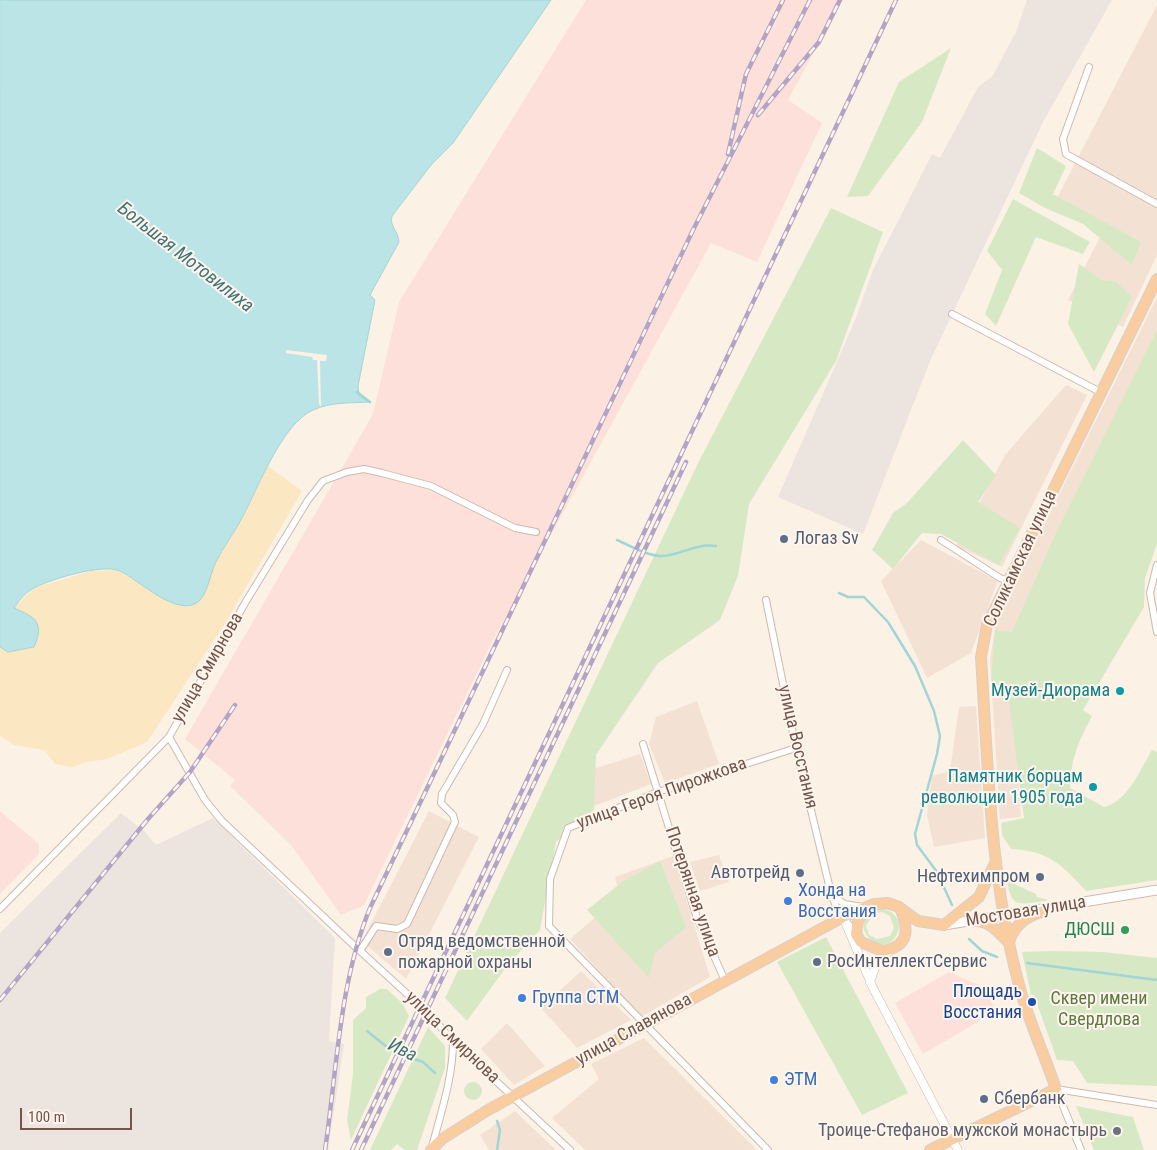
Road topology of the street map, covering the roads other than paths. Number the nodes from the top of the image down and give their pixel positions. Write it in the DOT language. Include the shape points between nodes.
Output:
graph roads {
  1 [pos="1089,67"];
  2 [pos="1157,204"];
  3 [pos="1157,279"];
  4 [pos="952,314"];
  5 [pos="1102,393"];
  6 [pos="536,532"];
  7 [pos="941,540"];
  8 [pos="1157,564"];
  9 [pos="1009,582"];
  10 [pos="766,600"];
  11 [pos="1157,632"];
  12 [pos="507,670"];
  13 [pos="169,737"];
  14 [pos="643,744"];
  15 [pos="796,748"];
  16 [pos="658,792"];
  17 [pos="995,862"];
  18 [pos="1157,890"];
  19 [pos="831,893"];
  20 [pos="899,907"];
  21 [pos="867,908"];
  22 [pos="1051,908"];
  23 [pos="0,909"];
  24 [pos="1004,915"];
  25 [pos="843,918"];
  26 [pos="971,921"];
  27 [pos="944,924"];
  28 [pos="856,934"];
  29 [pos="1009,944"];
  30 [pos="890,950"];
  31 [pos="360,951"];
  32 [pos="863,967"];
  33 [pos="724,981"];
  34 [pos="871,985"];
  35 [pos="646,1025"];
  36 [pos="453,1041"];
  37 [pos="1056,1088"];
  38 [pos="513,1096"];
  39 [pos="1157,1105"];
  40 [pos="951,1140"];
  41 [pos="431,1150"];
  42 [pos="570,1150"];
  43 [pos="768,1150"];
  44 [pos="930,1150"];
  45 [pos="958,1150"];
  46 [pos="1081,1150"];
  1 -- 2 [label="street" via="1063,140 1066,154"];
  3 -- 5 [label="main road, Соликамская улица"];
  4 -- 5 [label="street"];
  5 -- 9 [label="main road, Соликамская улица"];
  6 -- 13 [label="street, улица Смирнова" via="515,528 431,486 382,473 364,469 323,481 245,603"];
  7 -- 9 [label="street"];
  8 -- 11 [label="street" via="1150,593"];
  9 -- 17 [label="main road, Соликамская улица" via="987,626 981,657"];
  10 -- 15 [label="street, улица Восстания"];
  12 -- 31 [label="street" via="484,724 442,794 442,803 455,822 407,924 397,929 376,926"];
  13 -- 23 [label="street"];
  13 -- 31 [label="street, улица Смирнова" via="211,809"];
  14 -- 16 [label="street, Потерянная улица"];
  15 -- 16 [label="street, улица Героя Пирожкова"];
  15 -- 19 [label="street, улица Восстания"];
  16 -- 33 [label="street, Потерянная улица" via="696,915"];
  16 -- 35 [label="street, улица Героя Пирожкова" via="568,828 550,878 549,926"];
  17 -- 24 [label="main road, Соликамская улица"];
  17 -- 27 [label="main road, Соликамская улица" via="979,897"];
  18 -- 22 [label="main road, Мостовая улица"];
  19 -- 21 [label="street" via="844,904"];
  19 -- 25 [label="street, улица Восстания"];
  20 -- 21 [label="main road" via="880,903"];
  20 -- 27 [label="main road, Мостовая улица" via="918,921"];
  20 -- 30 [label="main road" via="906,922 905,935 902,942"];
  21 -- 25 [label="main road"];
  21 -- 28 [label="main road" via="858,920"];
  22 -- 24 [label="main road, Мостовая улица"];
  22 -- 29 [label="main road" via="1021,922"];
  24 -- 26 [label="main road, Мостовая улица"];
  24 -- 29 [label="main road, Соликамская улица"];
  25 -- 28 [label="street, улица Восстания"];
  25 -- 32 [label="street"];
  25 -- 33 [label="main road, улица Славянова"];
  26 -- 27 [label="main road, Мостовая улица"];
  26 -- 29 [label="main road" via="990,925"];
  28 -- 30 [label="main road" via="861,942 875,950"];
  28 -- 32 [label="street"];
  29 -- 37 [label="main road, Соликамская улица" via="1019,986"];
  30 -- 34 [label="street" via="876,965"];
  31 -- 36 [label="street, улица Смирнова" via="427,1012"];
  32 -- 34 [label="street"];
  33 -- 35 [label="main road, улица Славянова"];
  34 -- 40 [label="street"];
  35 -- 38 [label="main road, улица Славянова"];
  35 -- 43 [label="street"];
  36 -- 38 [label="street, улица Смирнова"];
  36 -- 41 [label="street" via="450,1078"];
  37 -- 39 [label="street"];
  37 -- 40 [label="main road"];
  37 -- 46 [label="street, Соликамская улица"];
  38 -- 41 [label="main road, улица Славянова" via="456,1129"];
  38 -- 42 [label="street, улица Смирнова"];
  40 -- 44 [label="main road"];
  40 -- 45 [label="street"];
}
